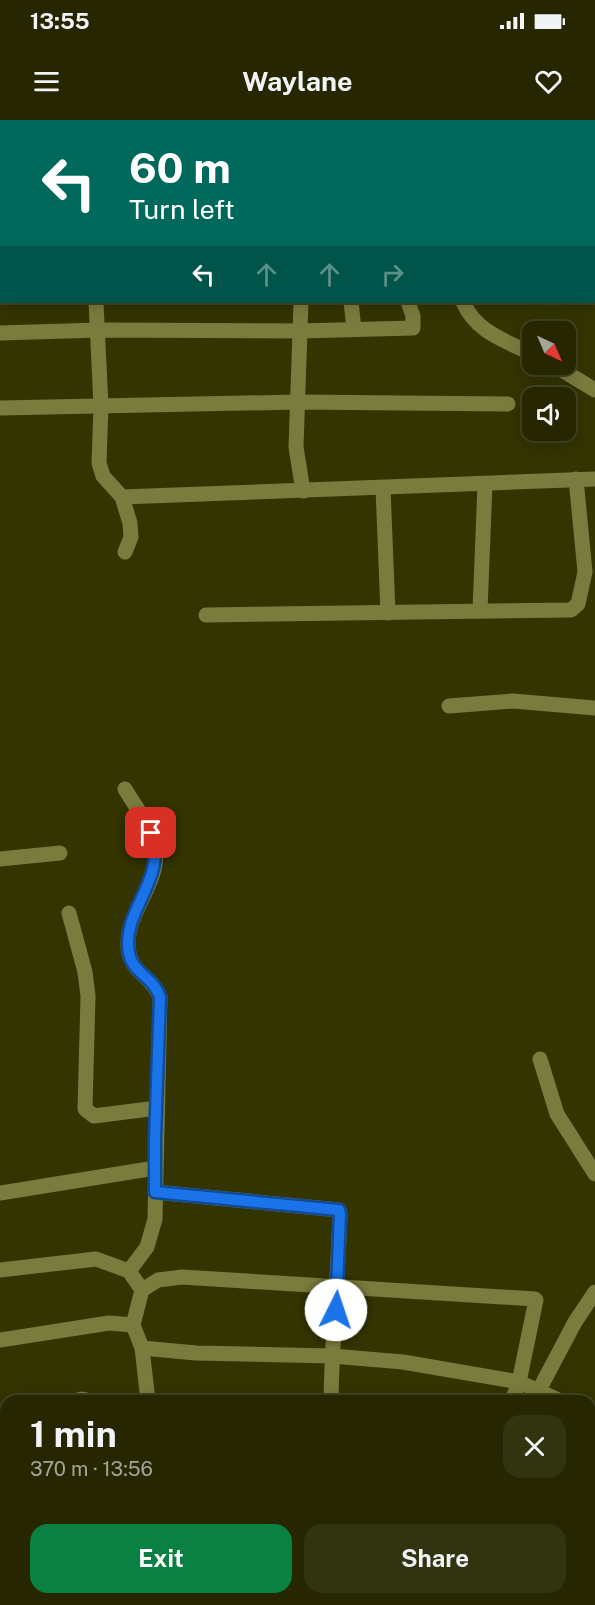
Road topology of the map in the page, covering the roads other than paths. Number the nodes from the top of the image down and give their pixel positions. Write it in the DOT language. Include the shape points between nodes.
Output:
graph roads {
  1 [pos="96,303"];
  2 [pos="301,303"];
  3 [pos="351,303"];
  4 [pos="408,303"];
  5 [pos="463,303"];
  6 [pos="354,329"];
  7 [pos="99,330"];
  8 [pos="300,331"];
  9 [pos="0,333"];
  10 [pos="522,349"];
  11 [pos="570,375"];
  12 [pos="595,390"];
  13 [pos="298,402"];
  14 [pos="508,404"];
  15 [pos="101,406"];
  16 [pos="0,408"];
  17 [pos="576,479"];
  18 [pos="595,479"];
  19 [pos="485,484"];
  20 [pos="383,488"];
  21 [pos="303,490"];
  22 [pos="122,497"];
  23 [pos="125,552"];
  24 [pos="590,572"];
  25 [pos="480,611"];
  26 [pos="388,613"];
  27 [pos="206,615"];
  28 [pos="449,706"];
  29 [pos="595,708"];
  30 [pos="125,789"];
  31 [pos="60,853"];
  32 [pos="0,859"];
  33 [pos="69,913"];
  34 [pos="540,1059"];
  35 [pos="157,1108"];
  36 [pos="155,1168"];
  37 [pos="595,1174"];
  38 [pos="155,1192"];
  39 [pos="0,1193"];
  40 [pos="0,1270"];
  41 [pos="129,1270"];
  42 [pos="338,1287"];
  43 [pos="142,1290"];
  44 [pos="595,1292"];
  45 [pos="133,1325"];
  46 [pos="0,1340"];
  47 [pos="142,1348"];
  48 [pos="332,1356"];
  49 [pos="519,1382"];
  50 [pos="539,1390"];
  51 [pos="147,1395"];
  52 [pos="331,1395"];
  53 [pos="514,1395"];
  54 [pos="549,1395"];
  1 -- 7 [label="street"];
  2 -- 8 [label="street"];
  3 -- 6 [label="street"];
  4 -- 6 [label="street" via="413,328"];
  5 -- 10 [label="street" via="478,324"];
  6 -- 8 [label="street"];
  7 -- 8 [label="street"];
  7 -- 9 [label="street"];
  7 -- 15 [label="street"];
  8 -- 13 [label="street"];
  11 -- 12 [label="street"];
  13 -- 14 [label="street"];
  13 -- 15 [label="street"];
  13 -- 21 [label="street" via="296,447"];
  15 -- 16 [label="street"];
  15 -- 22 [label="street" via="99,463 103,476"];
  17 -- 18 [label="street"];
  17 -- 19 [label="street"];
  17 -- 24 [label="street"];
  19 -- 20 [label="street"];
  19 -- 25 [label="street"];
  20 -- 21 [label="street"];
  20 -- 26 [label="street"];
  21 -- 22 [label="street"];
  22 -- 23 [label="street" via="131,537"];
  24 -- 25 [label="street" via="572,610"];
  25 -- 26 [label="street"];
  26 -- 27 [label="street"];
  28 -- 29 [label="street" via="513,701"];
  30 -- 35 [label="street" via="151,833 156,850 153,872 128,939 134,966 150,980 160,997"];
  31 -- 32 [label="street"];
  33 -- 35 [label="street" via="88,996 85,1109 94,1116"];
  34 -- 37 [label="street" via="557,1114"];
  35 -- 36 [label="street"];
  36 -- 38 [label="street"];
  36 -- 39 [label="street"];
  38 -- 41 [label="street" via="150,1239"];
  38 -- 42 [label="street" via="339,1210"];
  40 -- 41 [label="street" via="96,1259"];
  41 -- 43 [label="street"];
  42 -- 43 [label="street" via="182,1277 158,1280"];
  42 -- 48 [label="street"];
  42 -- 49 [label="street" via="536,1300"];
  43 -- 45 [label="street"];
  44 -- 50 [label="street"];
  45 -- 46 [label="street" via="109,1323"];
  45 -- 47 [label="street"];
  47 -- 48 [label="street"];
  47 -- 51 [label="street"];
  48 -- 49 [label="street" via="403,1362"];
  48 -- 52 [label="street"];
  49 -- 50 [label="street"];
  49 -- 53 [label="street"];
  50 -- 54 [label="street"];
}
